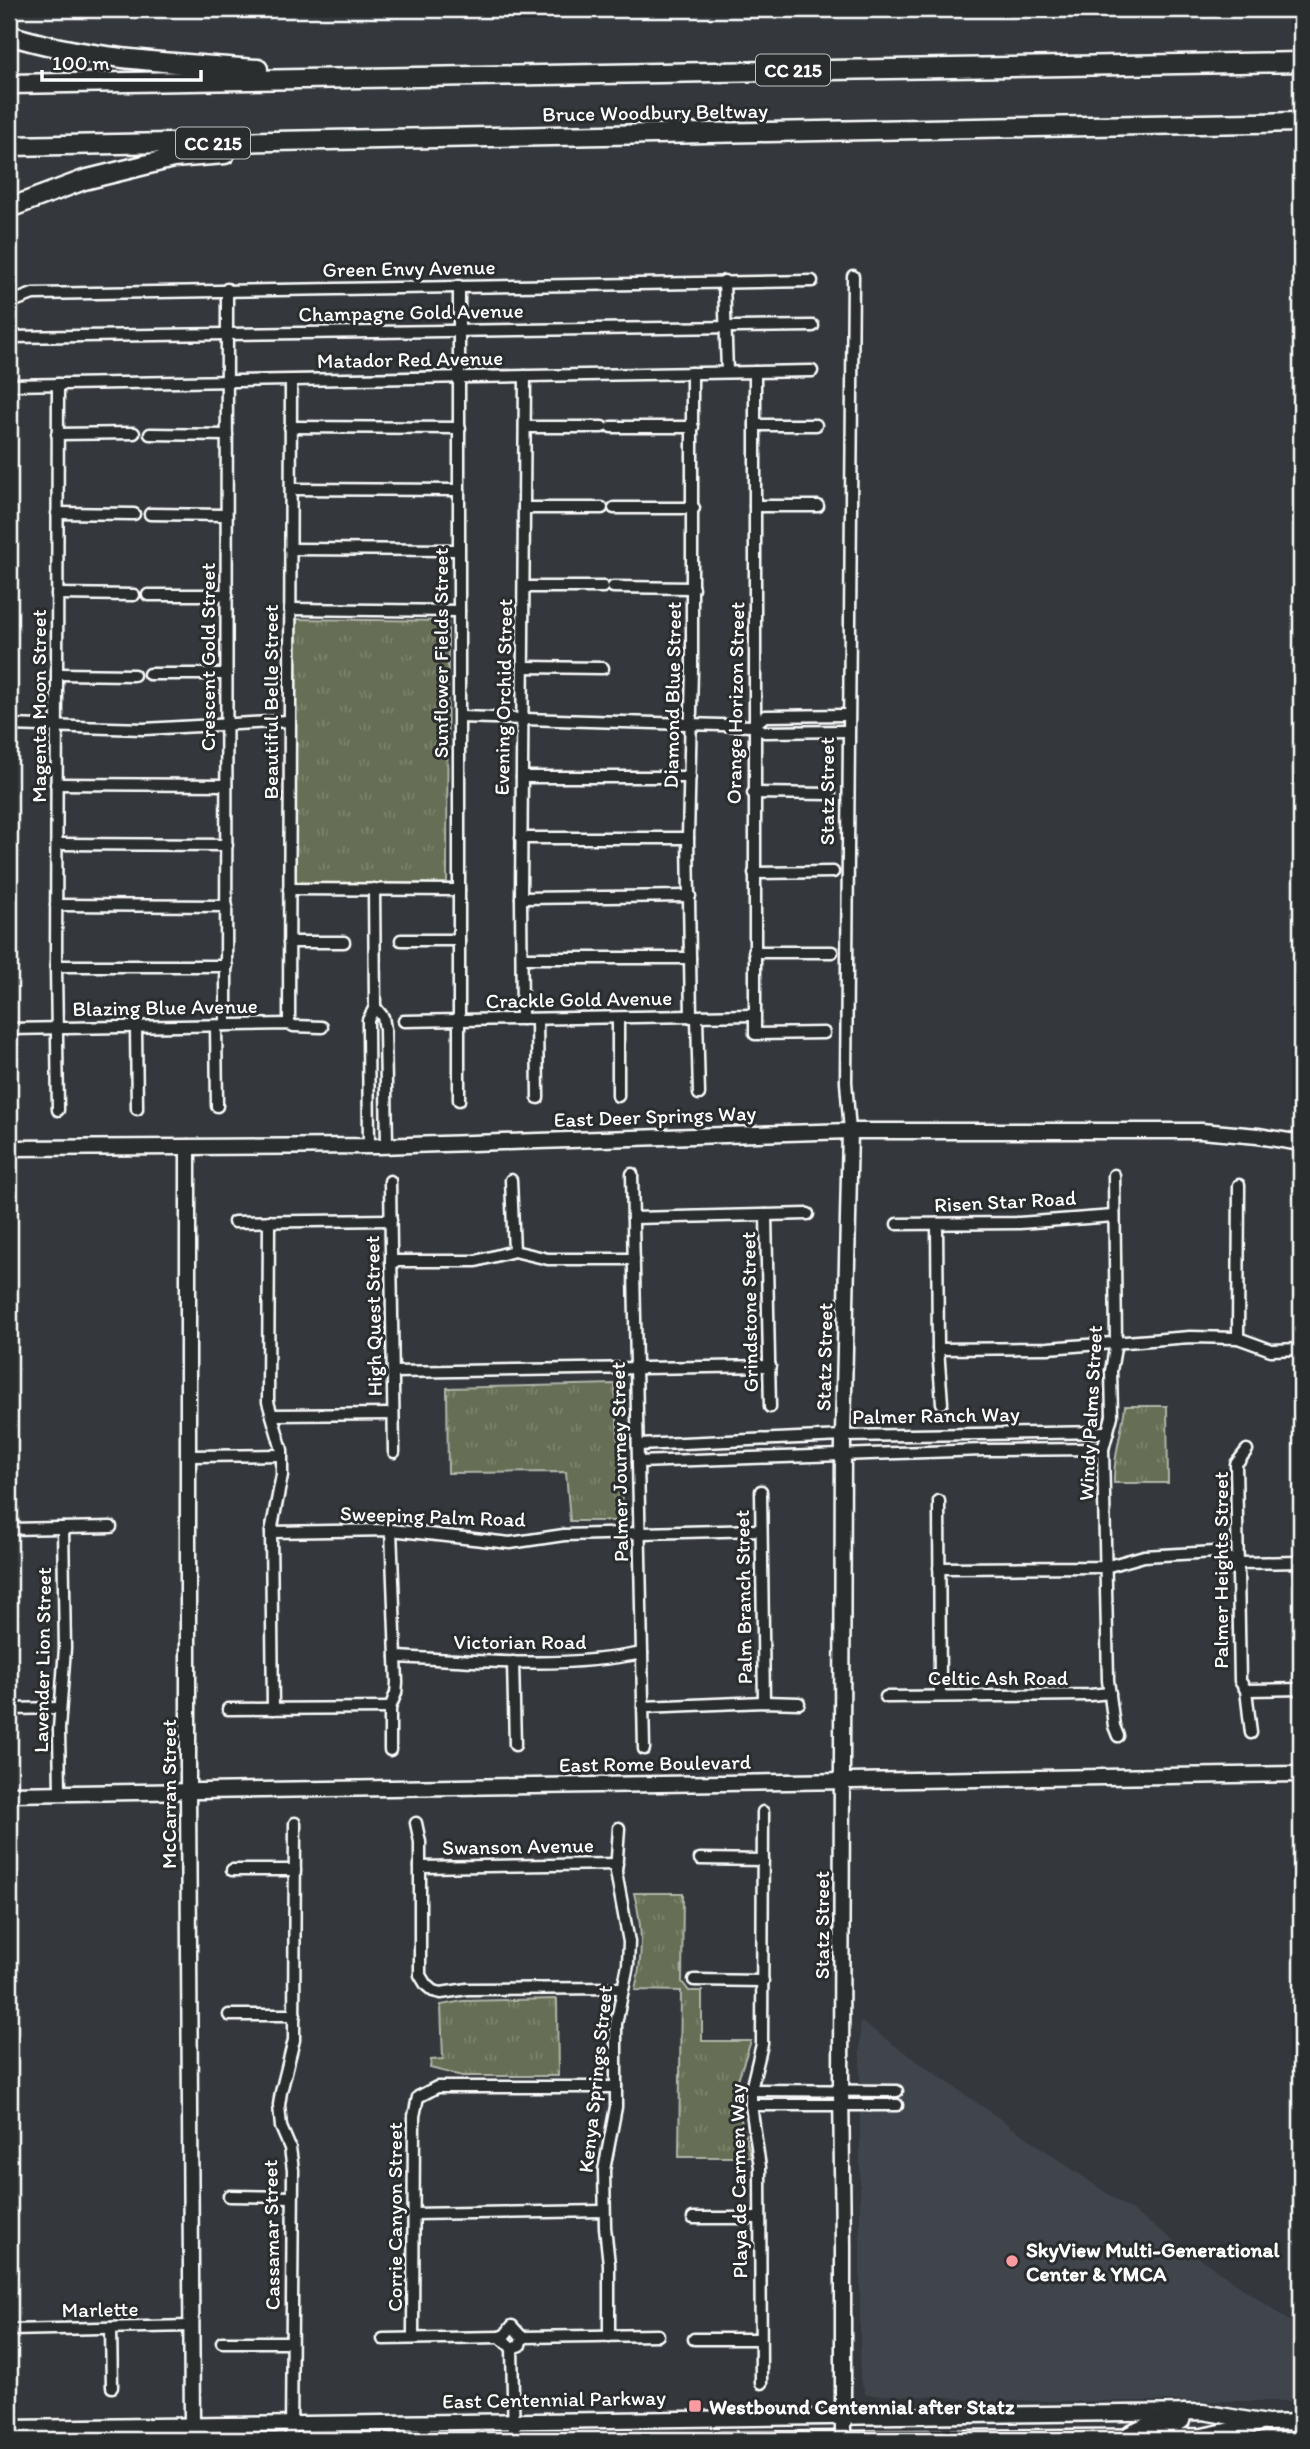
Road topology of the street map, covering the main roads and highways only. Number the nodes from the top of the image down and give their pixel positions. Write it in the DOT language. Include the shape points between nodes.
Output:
graph roads {
  1 [pos="9,35"];
  2 [pos="1301,60"];
  3 [pos="366,78"];
  4 [pos="9,83"];
  5 [pos="1301,122"];
  6 [pos="1106,125"];
  7 [pos="1301,133"];
  8 [pos="417,140"];
  9 [pos="9,146"];
  10 [pos="9,208"];
  1 -- 3 [label="highway" via="120,59"];
  2 -- 3 [label="highway, Bruce Woodbury Beltway / CC 215"];
  3 -- 4 [label="highway, Bruce Woodbury Beltway / CC 215"];
  5 -- 6 [label="highway, Bruce Woodbury Beltway / CC 215"];
  6 -- 7 [label="highway"];
  6 -- 8 [label="highway, Bruce Woodbury Beltway / CC 215"];
  8 -- 9 [label="highway, Bruce Woodbury Beltway / CC 215"];
  8 -- 10 [label="highway" via="173,158 84,180"];
}
